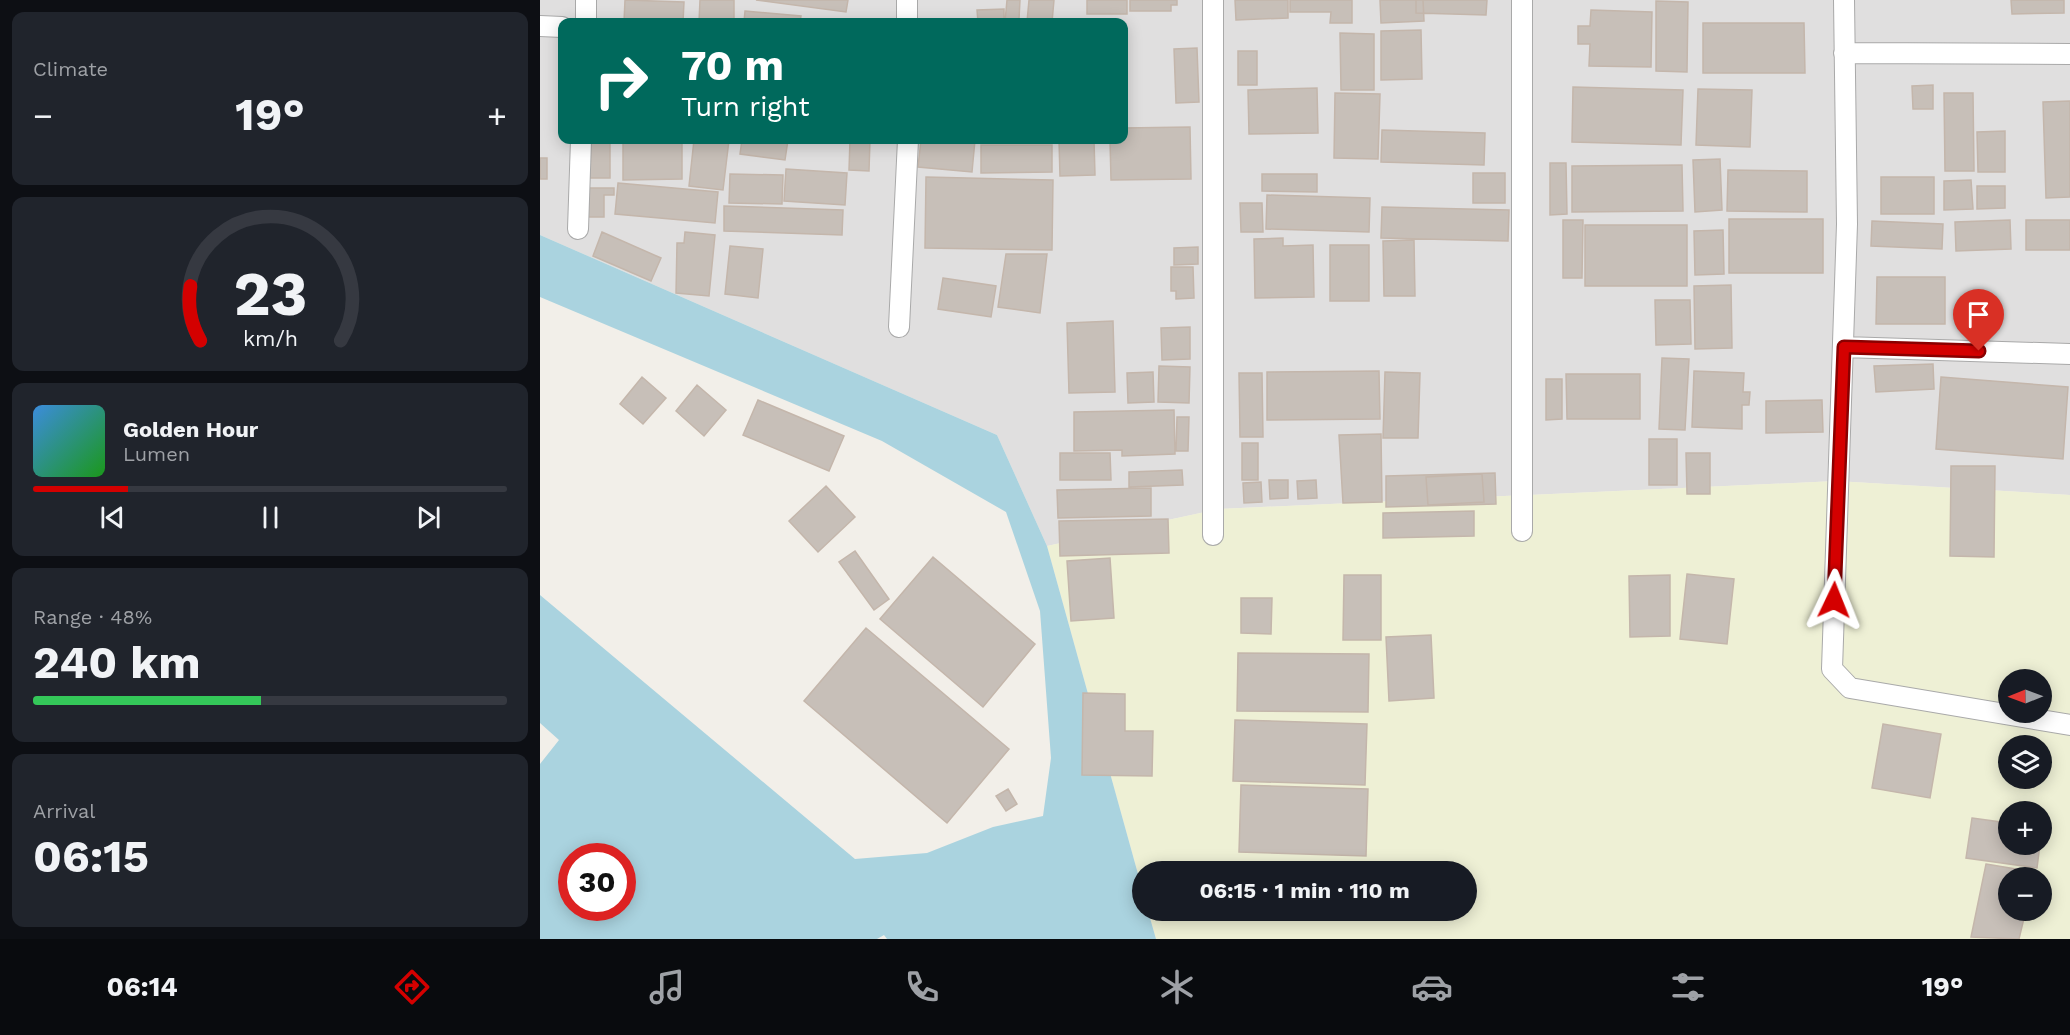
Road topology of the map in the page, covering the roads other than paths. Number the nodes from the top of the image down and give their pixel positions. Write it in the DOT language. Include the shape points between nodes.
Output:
graph roads {
  1 [pos="586,0"];
  2 [pos="907,0"];
  3 [pos="1213,0"];
  4 [pos="1522,0"];
  5 [pos="1844,0"];
  6 [pos="586,18"];
  7 [pos="907,18"];
  8 [pos="540,26"];
  9 [pos="558,27"];
  10 [pos="1844,53"];
  11 [pos="2070,54"];
  12 [pos="581,144"];
  13 [pos="908,144"];
  14 [pos="578,229"];
  15 [pos="900,327"];
  16 [pos="1844,347"];
  17 [pos="2070,354"];
  18 [pos="1522,531"];
  19 [pos="1213,535"];
  20 [pos="2070,725"];
  1 -- 6 [label="street"];
  2 -- 7 [label="street"];
  3 -- 19 [label="street"];
  4 -- 18 [label="street"];
  5 -- 10 [label="street"];
  8 -- 9 [label="street"];
  10 -- 11 [label="street"];
  10 -- 16 [label="street"];
  12 -- 14 [label="street"];
  13 -- 15 [label="street"];
  16 -- 17 [label="street"];
  16 -- 20 [label="street" via="1832,669 1850,688"];
}
